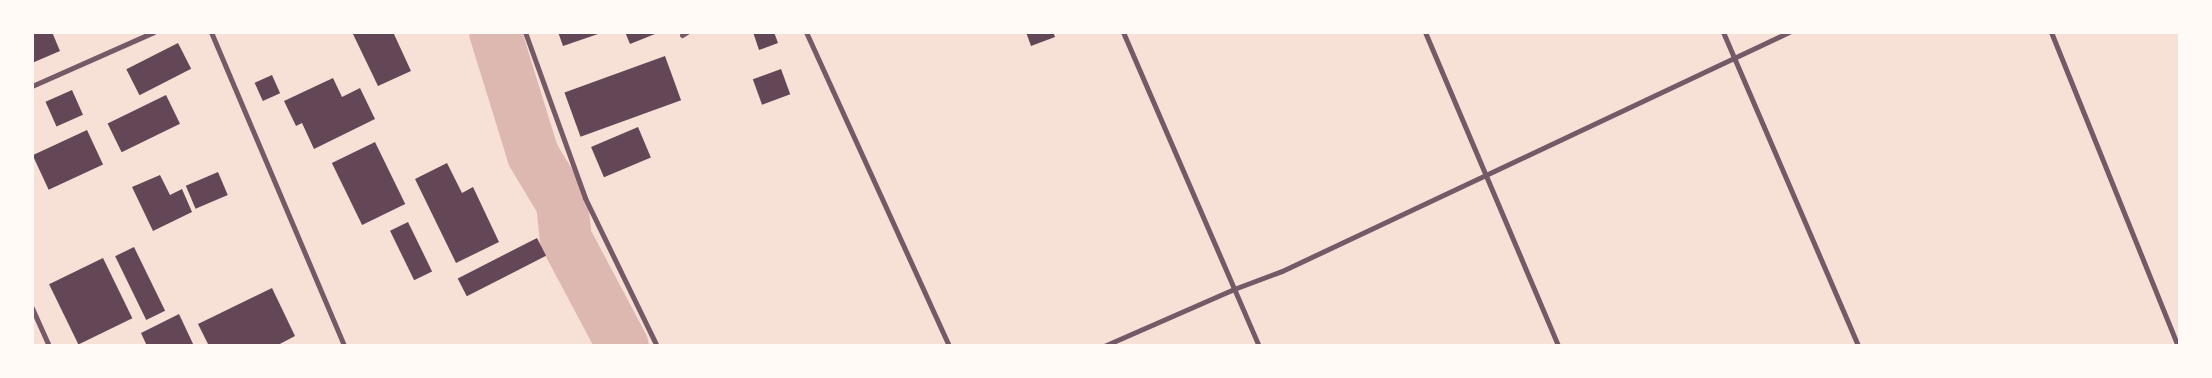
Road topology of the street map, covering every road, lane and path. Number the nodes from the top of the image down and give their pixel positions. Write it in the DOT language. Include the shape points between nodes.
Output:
graph roads {
  1 [pos="154,32"];
  2 [pos="212,32"];
  3 [pos="525,32"];
  4 [pos="806,32"];
  5 [pos="1123,32"];
  6 [pos="1426,32"];
  7 [pos="1723,32"];
  8 [pos="1789,32"];
  9 [pos="2051,32"];
  10 [pos="1733,57"];
  11 [pos="32,86"];
  12 [pos="1484,174"];
  13 [pos="1234,289"];
  14 [pos="32,308"];
  15 [pos="49,346"];
  16 [pos="344,346"];
  17 [pos="656,346"];
  18 [pos="949,346"];
  19 [pos="1104,346"];
  20 [pos="1259,346"];
  21 [pos="1558,346"];
  22 [pos="1858,346"];
  23 [pos="2178,346"];
  1 -- 11 [label="street"];
  2 -- 16 [label="street"];
  3 -- 17 [label="street" via="584,198"];
  4 -- 18 [label="street"];
  5 -- 13 [label="street"];
  6 -- 12 [label="street"];
  7 -- 10 [label="street"];
  8 -- 10 [label="street"];
  9 -- 23 [label="street"];
  10 -- 12 [label="street"];
  10 -- 22 [label="street"];
  12 -- 13 [label="street" via="1291,267"];
  12 -- 21 [label="street"];
  13 -- 19 [label="street"];
  13 -- 20 [label="street"];
  14 -- 15 [label="street"];
}
